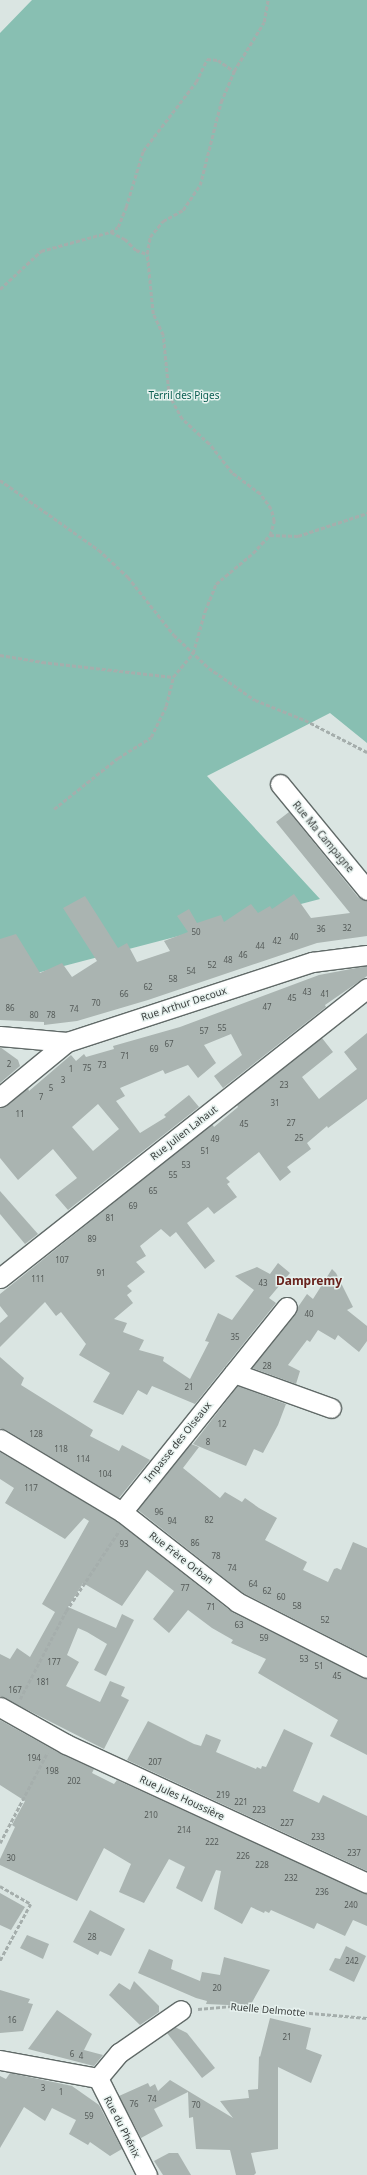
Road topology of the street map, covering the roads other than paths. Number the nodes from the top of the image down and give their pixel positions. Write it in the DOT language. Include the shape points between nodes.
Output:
graph roads {
  1 [pos="280,784"];
  2 [pos="367,890"];
  3 [pos="367,955"];
  4 [pos="367,988"];
  5 [pos="0,1036"];
  6 [pos="67,1042"];
  7 [pos="0,1097"];
  8 [pos="0,1278"];
  9 [pos="287,1308"];
  10 [pos="234,1373"];
  11 [pos="331,1408"];
  12 [pos="0,1439"];
  13 [pos="122,1512"];
  14 [pos="367,1668"];
  15 [pos="6,1711"];
  16 [pos="367,1883"];
  17 [pos="182,2010"];
  18 [pos="0,2060"];
  19 [pos="98,2078"];
  20 [pos="147,2175"];
  1 -- 2 [label="street, Rue Ma Campagne"];
  3 -- 6 [label="street, Rue Arthur Decoux" via="312,962"];
  4 -- 8 [label="street, Rue Julien Lahaut"];
  5 -- 6 [label="street, Rue Arthur Decoux"];
  6 -- 7 [label="street"];
  9 -- 10 [label="street, Impasse des Oiseaux"];
  10 -- 11 [label="street"];
  10 -- 13 [label="street, Impasse des Oiseaux"];
  12 -- 13 [label="street, Rue Frère Orban"];
  13 -- 14 [label="street, Rue Frère Orban" via="237,1602"];
  15 -- 16 [label="street, Rue Jules Houssière" via="55,1738"];
  17 -- 19 [label="street" via="119,2053"];
  18 -- 19 [label="street"];
  19 -- 20 [label="street, Rue du Phénix"];
}
